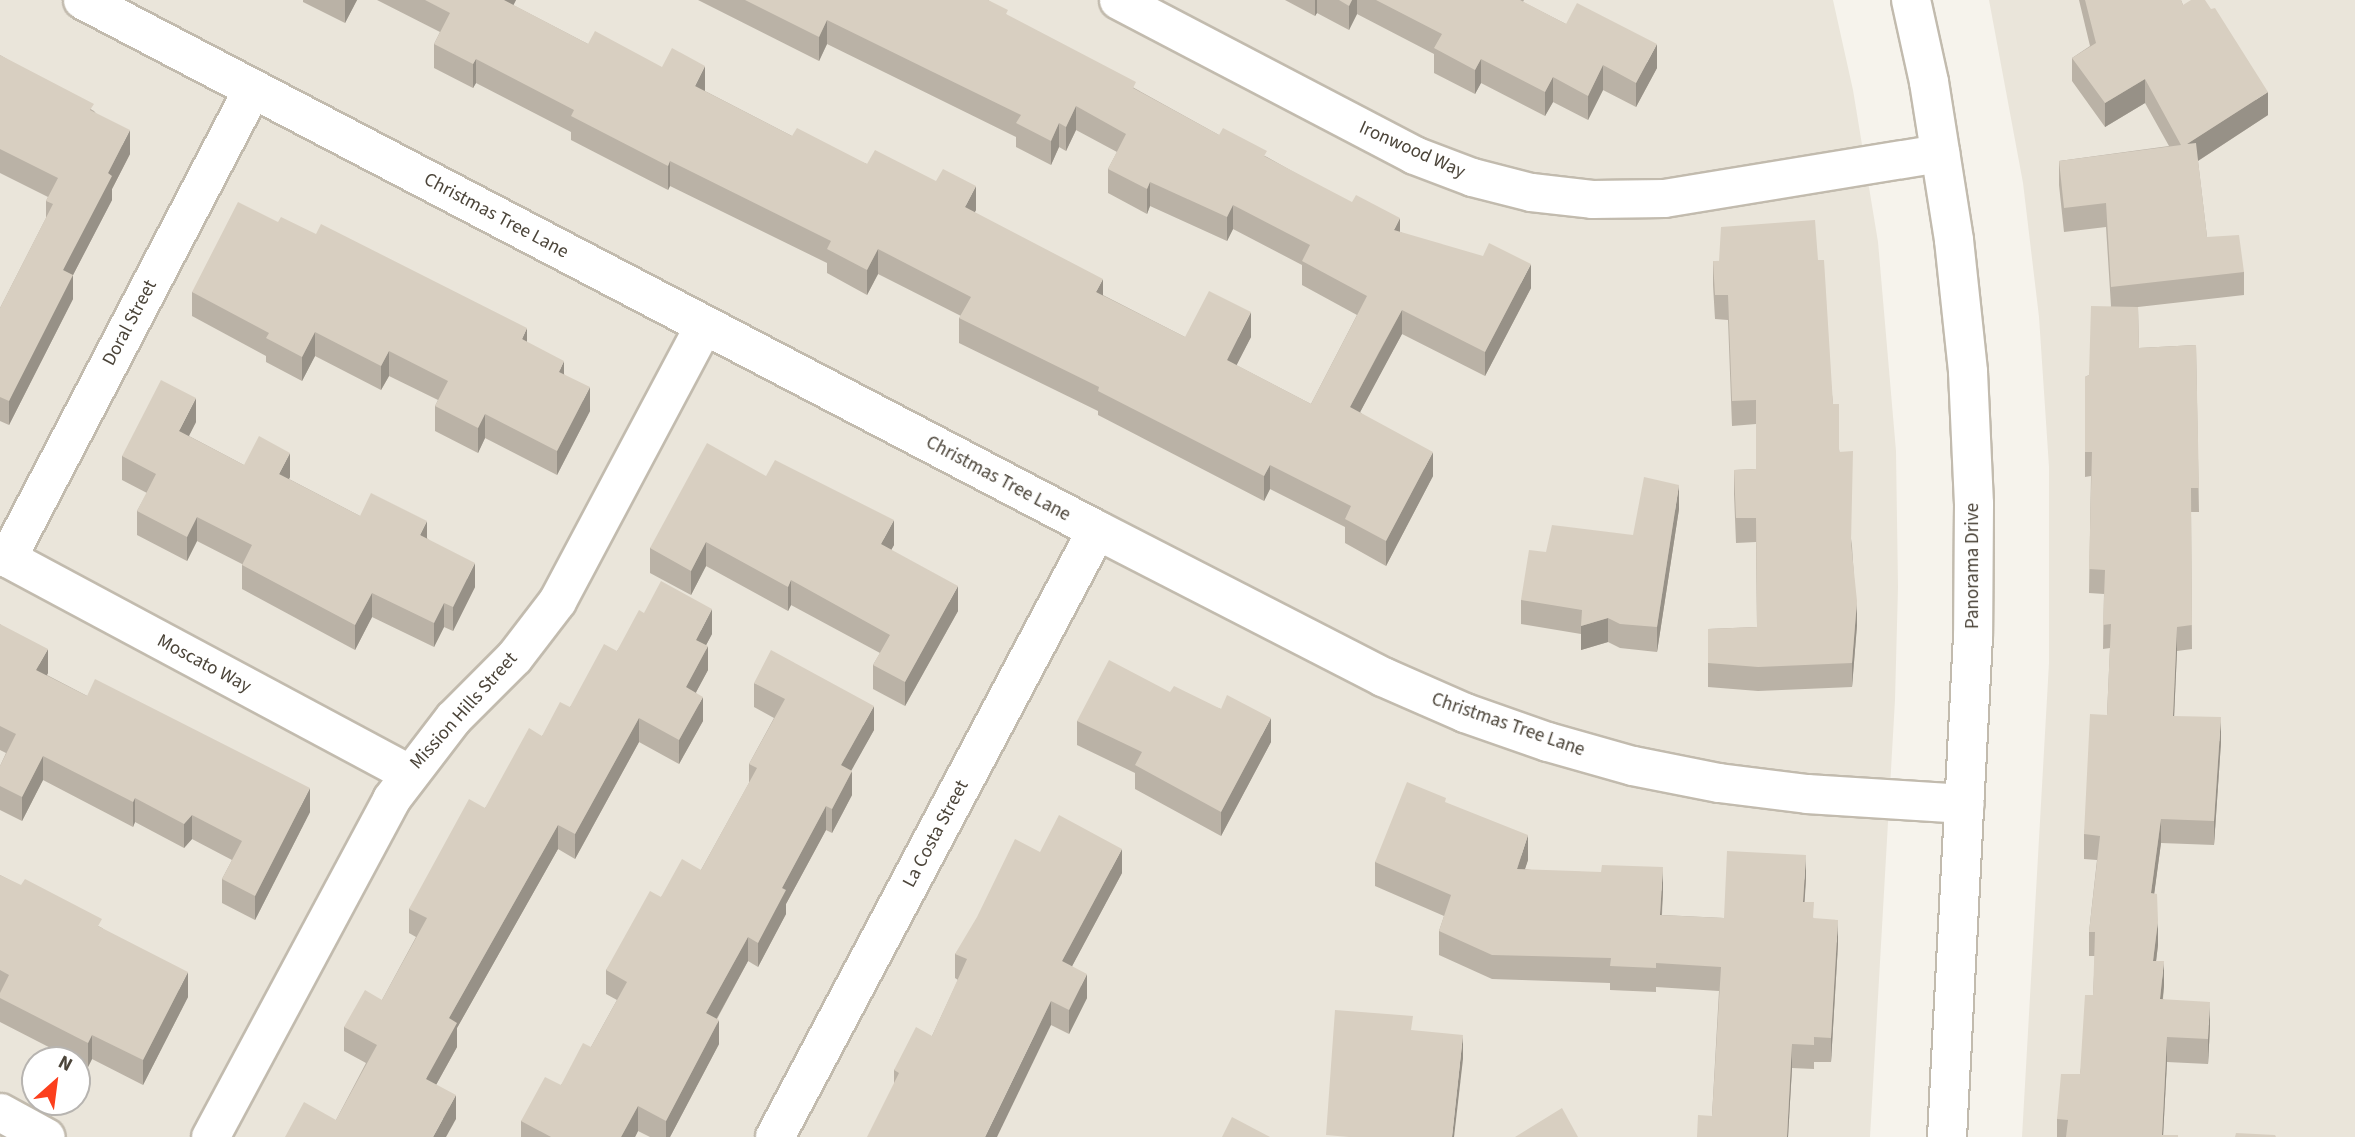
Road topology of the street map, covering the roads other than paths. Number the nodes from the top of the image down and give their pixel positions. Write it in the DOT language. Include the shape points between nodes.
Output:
graph roads {
  1 [pos="83,0"];
  2 [pos="1118,0"];
  3 [pos="1911,0"];
  4 [pos="252,89"];
  5 [pos="1940,153"];
  6 [pos="704,324"];
  7 [pos="1097,530"];
  8 [pos="4,556"];
  9 [pos="408,773"];
  10 [pos="1965,804"];
  11 [pos="0,1112"];
  12 [pos="46,1137"];
  13 [pos="210,1137"];
  14 [pos="775,1137"];
  15 [pos="1947,1137"];
  1 -- 4 [label="street, Christmas Tree Lane"];
  2 -- 5 [label="street, Ironwood Way" via="1415,155 1472,177 1531,192 1592,199 1664,198"];
  3 -- 5 [label="street, Panorama Drive"];
  4 -- 6 [label="street, Christmas Tree Lane"];
  4 -- 8 [label="street, Doral Street"];
  5 -- 10 [label="street, Panorama Drive" via="1968,372 1974,504"];
  6 -- 7 [label="street, Christmas Tree Lane"];
  6 -- 9 [label="street, Mission Hills Street" via="557,601 514,657 453,718"];
  7 -- 10 [label="street, Christmas Tree Lane" via="1383,677 1548,742 1633,766 1720,783 1807,794"];
  7 -- 14 [label="street, La Costa Street"];
  8 -- 9 [label="street, Moscato Way"];
  9 -- 13 [label="street, Mission Hills Street"];
  10 -- 15 [label="street, Panorama Drive"];
  11 -- 12 [label="street"];
}
